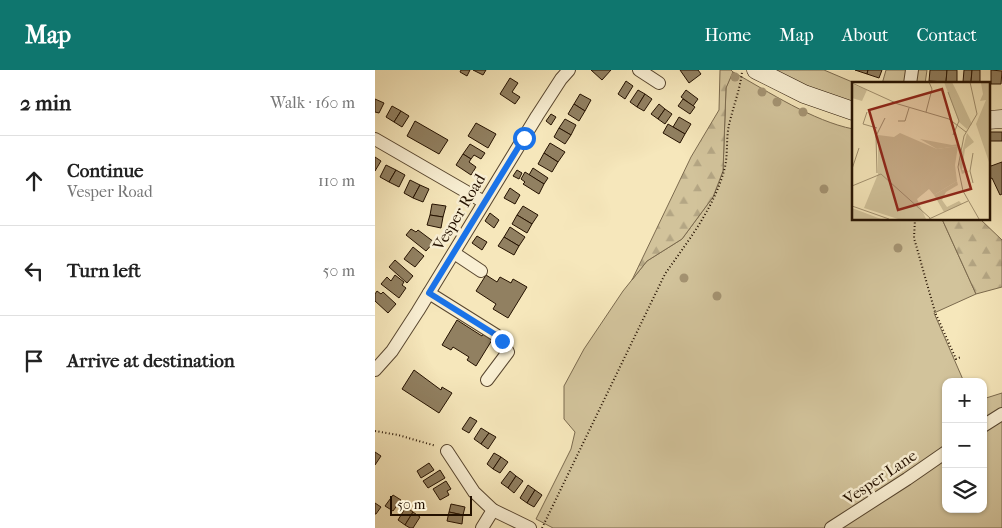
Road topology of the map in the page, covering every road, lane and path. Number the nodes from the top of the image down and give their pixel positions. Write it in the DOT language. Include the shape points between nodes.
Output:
graph roads {
  1 [pos="569,70"];
  2 [pos="639,70"];
  3 [pos="749,73"];
  4 [pos="663,84"];
  5 [pos="852,111"];
  6 [pos="1002,119"];
  7 [pos="989,120"];
  8 [pos="375,139"];
  9 [pos="484,202"];
  10 [pos="915,220"];
  11 [pos="454,253"];
  12 [pos="481,271"];
  13 [pos="429,293"];
  14 [pos="961,356"];
  15 [pos="375,370"];
  16 [pos="487,380"];
  17 [pos="1002,414"];
  18 [pos="987,423"];
  19 [pos="375,431"];
  20 [pos="432,445"];
  21 [pos="447,451"];
  22 [pos="942,455"];
  23 [pos="493,510"];
  24 [pos="482,528"];
  25 [pos="530,528"];
  26 [pos="542,528"];
  27 [pos="831,528"];
  1 -- 9 [label="street, Vesper Road"];
  2 -- 4 [label="street"];
  3 -- 5 [label="street"];
  3 -- 26 [label="path" via="729,127 718,190 665,274"];
  6 -- 7 [label="street"];
  8 -- 9 [label="street"];
  9 -- 11 [label="street, Vesper Road"];
  10 -- 14 [label="path" via="914,238 935,312 956,359"];
  11 -- 12 [label="street"];
  11 -- 13 [label="street, Vesper Road"];
  13 -- 15 [label="street, Vesper Road"];
  13 -- 16 [label="street" via="502,341 507,352"];
  17 -- 18 [label="street"];
  19 -- 20 [label="path"];
  21 -- 23 [label="street" via="474,492"];
  22 -- 27 [label="street, Vesper Lane"];
  23 -- 24 [label="street"];
  23 -- 25 [label="street"];
}
